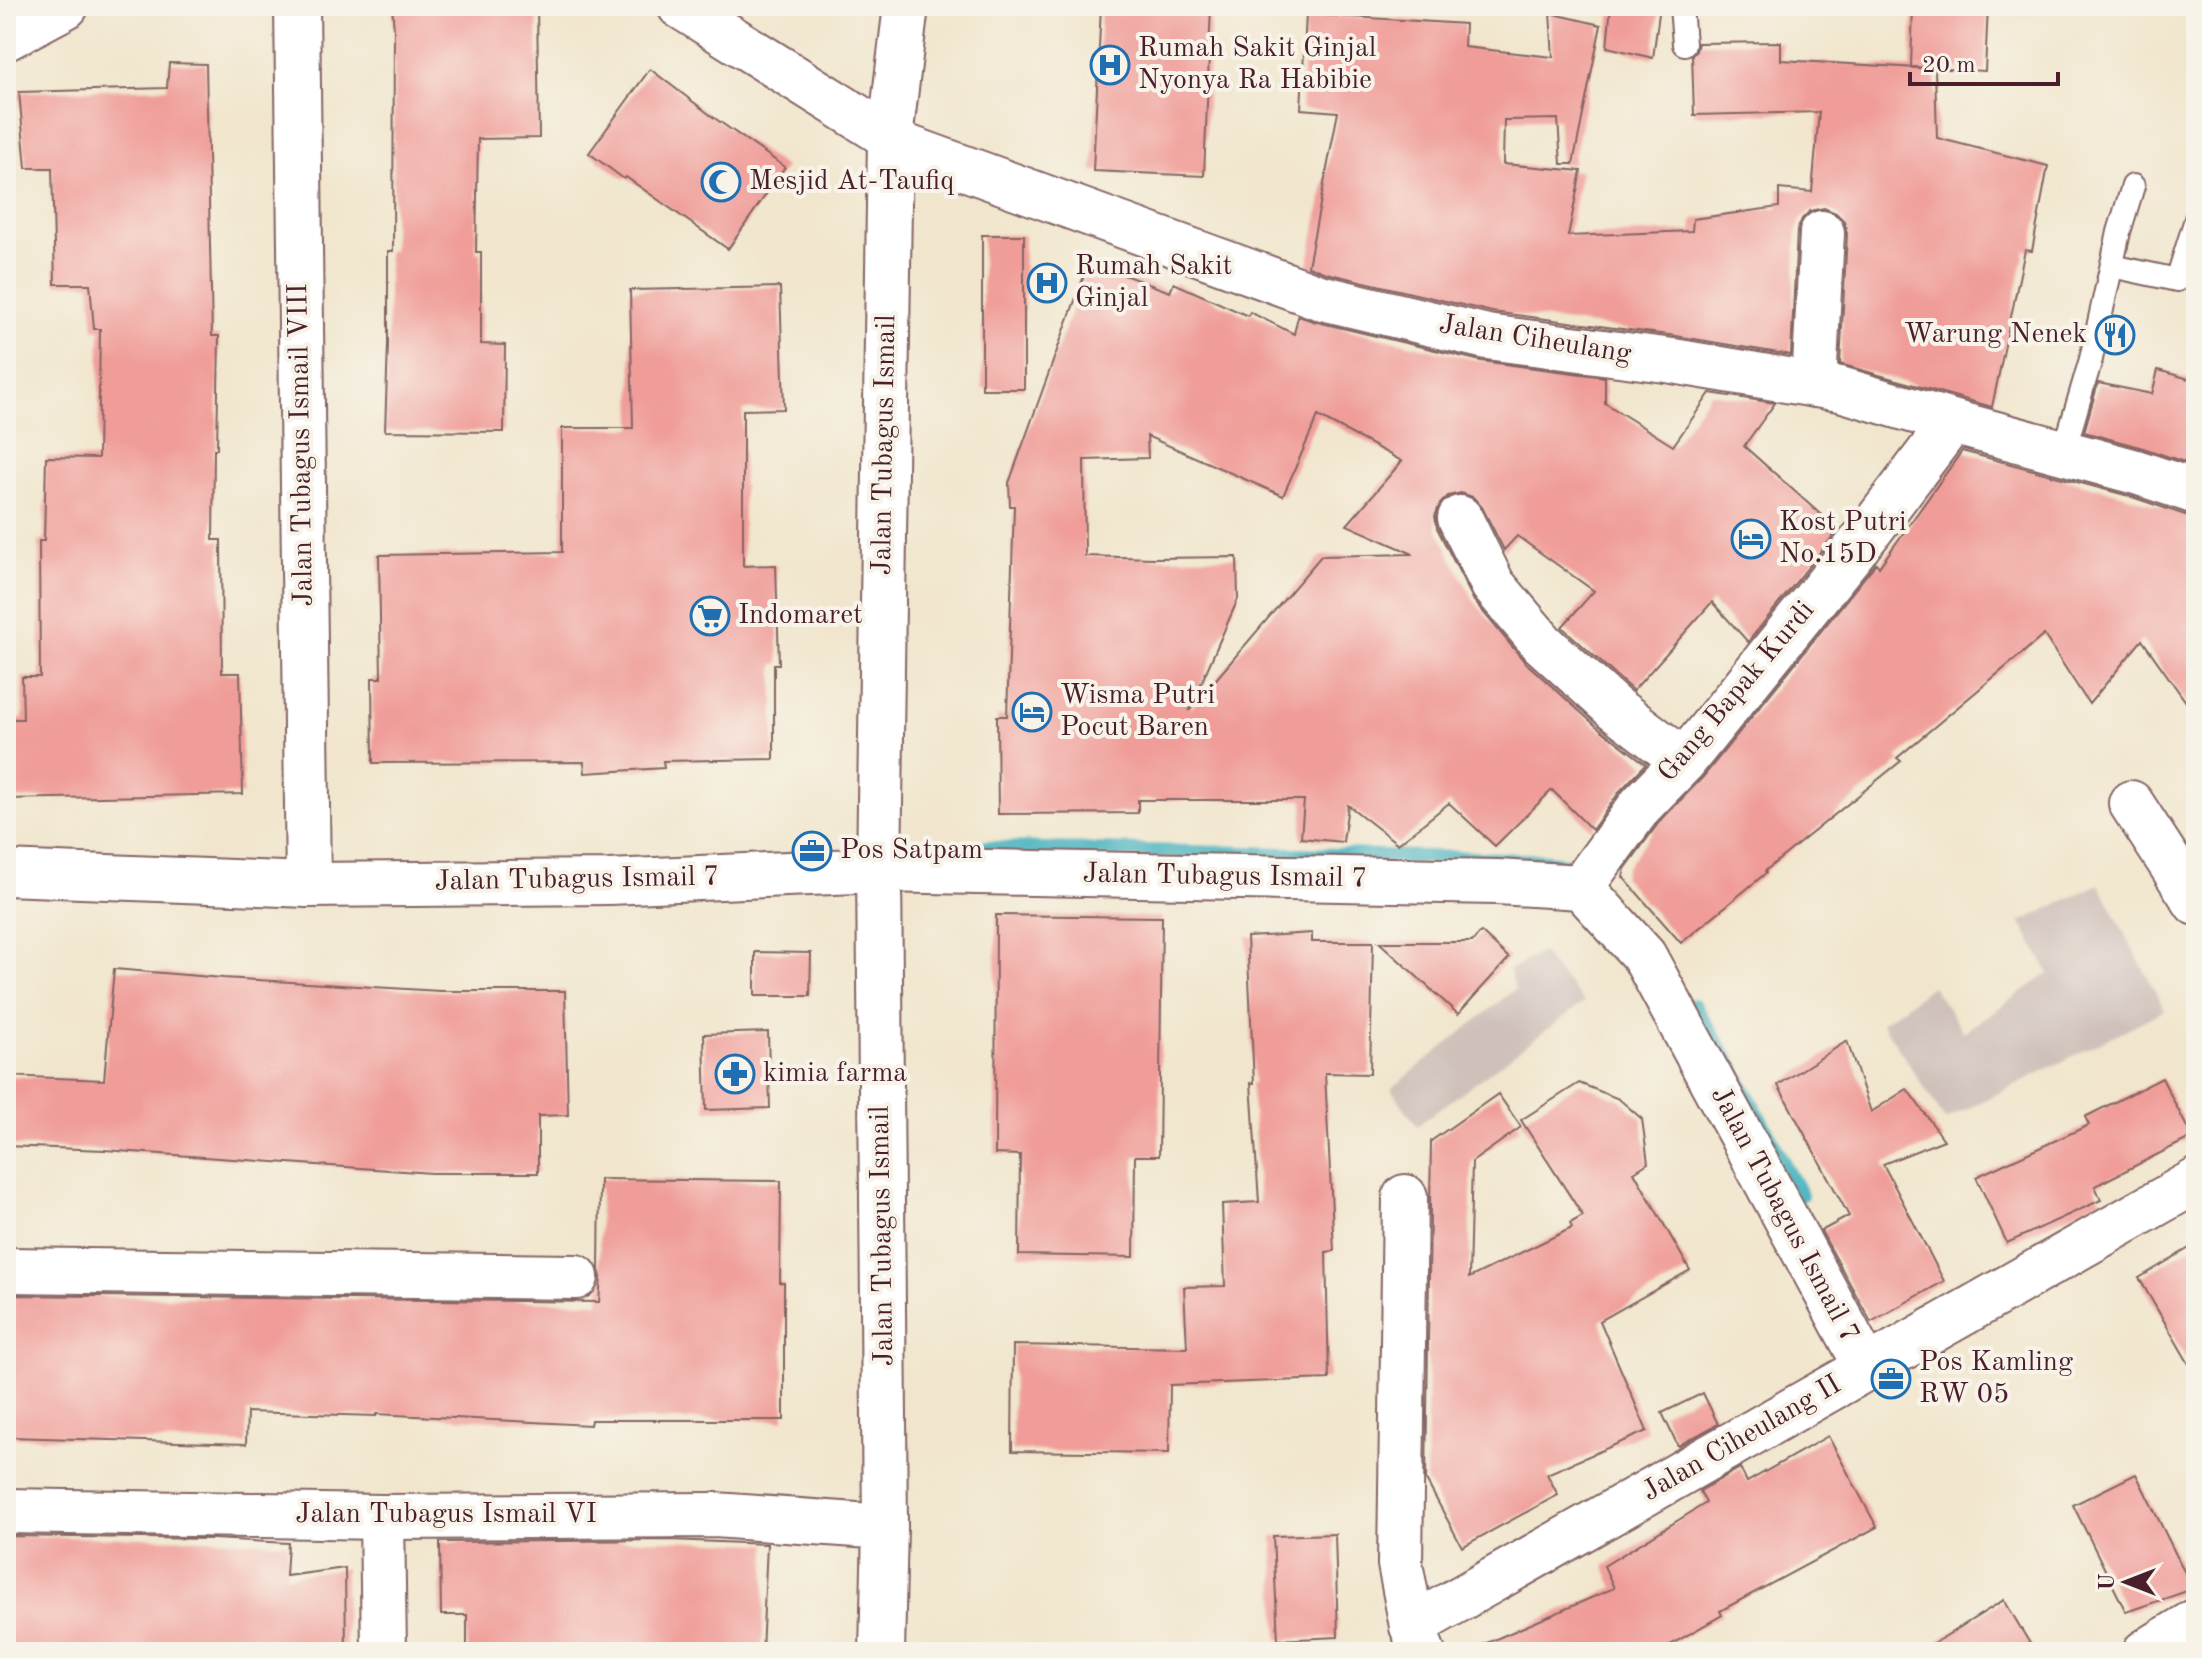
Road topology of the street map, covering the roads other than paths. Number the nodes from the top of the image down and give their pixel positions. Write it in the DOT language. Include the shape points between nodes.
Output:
graph roads {
  1 [pos="66,6"];
  2 [pos="297,6"];
  3 [pos="680,6"];
  4 [pos="906,6"];
  5 [pos="1681,6"];
  6 [pos="6,38"];
  7 [pos="1684,44"];
  8 [pos="890,138"];
  9 [pos="2133,186"];
  10 [pos="2196,219"];
  11 [pos="1822,233"];
  12 [pos="2112,266"];
  13 [pos="1814,385"];
  14 [pos="1952,422"];
  15 [pos="2064,451"];
  16 [pos="2196,492"];
  17 [pos="1460,518"];
  18 [pos="1684,761"];
  19 [pos="2131,803"];
  20 [pos="879,870"];
  21 [pos="6,873"];
  22 [pos="308,885"];
  23 [pos="1581,887"];
  24 [pos="2196,903"];
  25 [pos="2196,1181"];
  26 [pos="1405,1197"];
  27 [pos="6,1270"];
  28 [pos="576,1277"];
  29 [pos="1867,1368"];
  30 [pos="6,1511"];
  31 [pos="382,1517"];
  32 [pos="885,1527"];
  33 [pos="2196,1621"];
  34 [pos="1418,1639"];
  35 [pos="384,1652"];
  36 [pos="882,1652"];
  37 [pos="2145,1652"];
  1 -- 6 [label="street"];
  2 -- 22 [label="street, Jalan Tubagus Ismail VIII"];
  3 -- 8 [label="street, Jalan Ciheulang"];
  4 -- 8 [label="street, Jalan Tubagus Ismail"];
  5 -- 7 [label="lane"];
  8 -- 13 [label="street, Jalan Ciheulang" via="1319,297 1487,337"];
  8 -- 20 [label="street, Jalan Tubagus Ismail"];
  9 -- 12 [label="lane"];
  10 -- 12 [label="lane" via="2177,280"];
  11 -- 13 [label="street"];
  12 -- 15 [label="lane"];
  13 -- 14 [label="street, Jalan Ciheulang"];
  14 -- 15 [label="street, Jalan Ciheulang"];
  14 -- 18 [label="street, Gang Bapak Kurdi"];
  15 -- 16 [label="street, Jalan Ciheulang"];
  17 -- 18 [label="street" via="1493,585 1542,643"];
  18 -- 23 [label="street, Gang Bapak Kurdi" via="1641,805"];
  19 -- 24 [label="street"];
  20 -- 22 [label="street, Jalan Tubagus Ismail 7" via="609,882"];
  20 -- 23 [label="street, Jalan Tubagus Ismail 7"];
  20 -- 32 [label="street, Jalan Tubagus Ismail"];
  21 -- 22 [label="street, Jalan Tubagus Ismail 7"];
  23 -- 29 [label="street, Jalan Tubagus Ismail 7" via="1644,956"];
  25 -- 29 [label="street, Jalan Ciheulang II"];
  26 -- 34 [label="street" via="1400,1564"];
  27 -- 28 [label="street"];
  29 -- 34 [label="street, Jalan Ciheulang II"];
  30 -- 31 [label="street, Jalan Tubagus Ismail VI"];
  31 -- 32 [label="street, Jalan Tubagus Ismail VI" via="715,1515"];
  31 -- 35 [label="street"];
  32 -- 36 [label="street, Jalan Tubagus Ismail"];
  33 -- 37 [label="street"];
}
